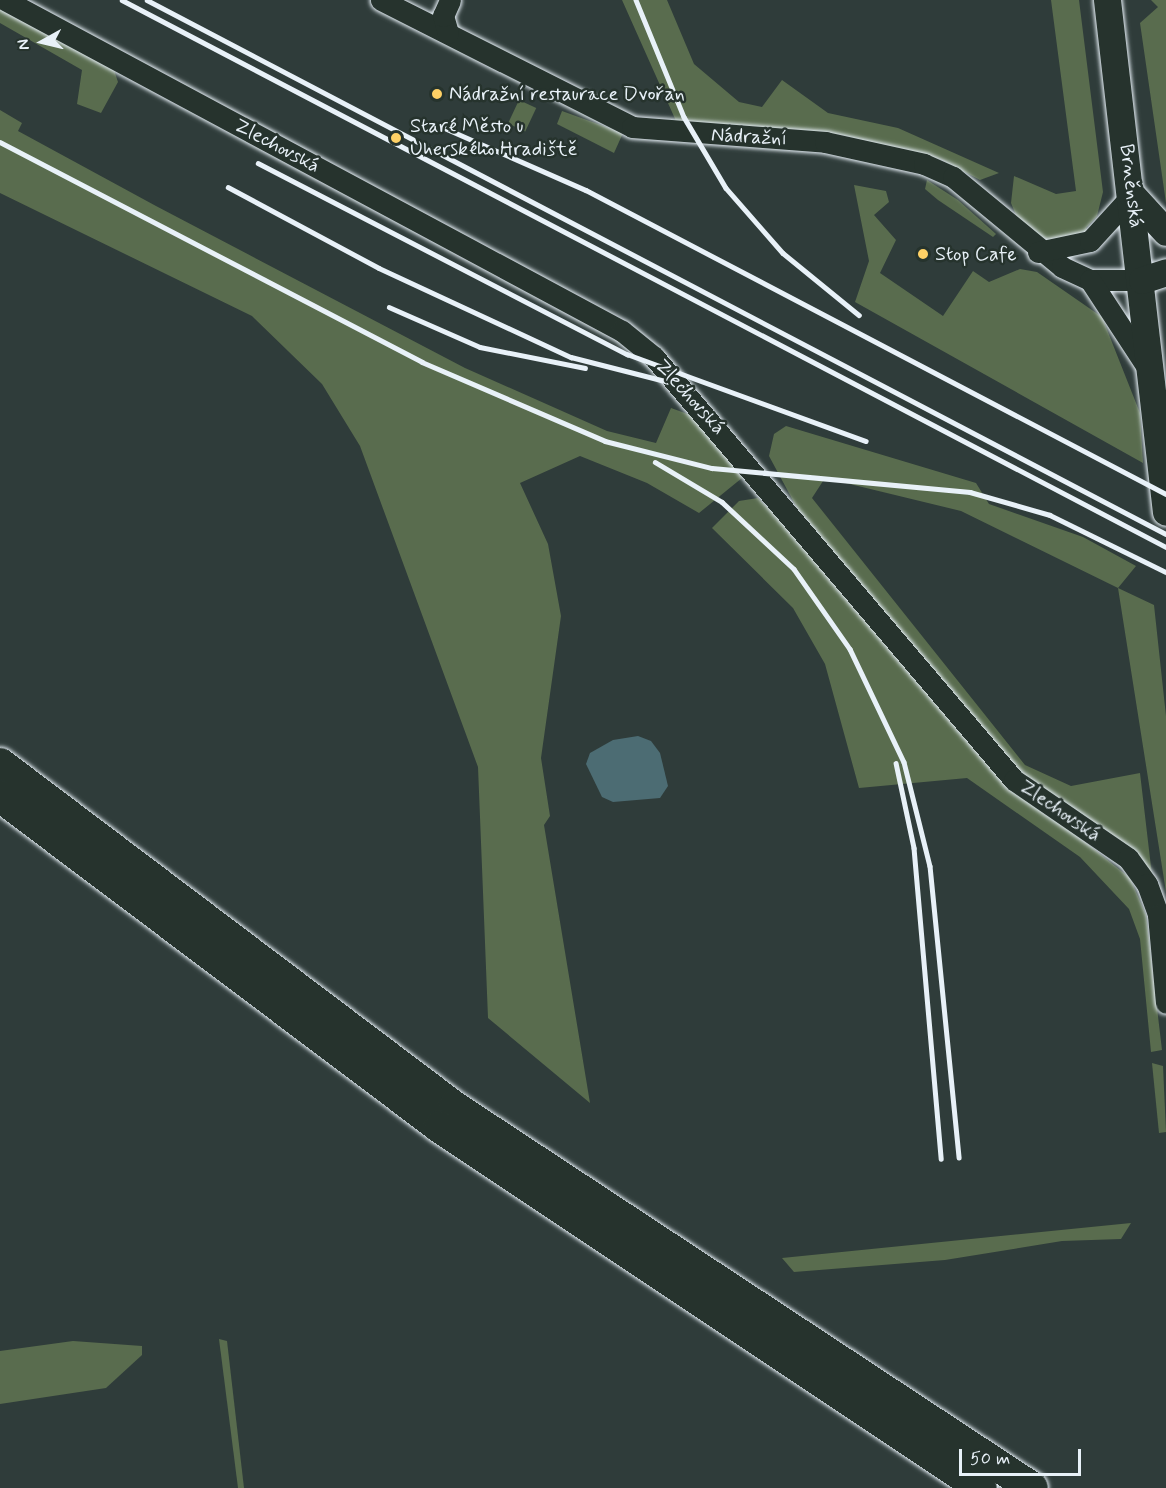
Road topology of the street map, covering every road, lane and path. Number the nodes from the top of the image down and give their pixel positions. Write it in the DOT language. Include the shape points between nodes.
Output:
graph roads {
  1 [pos="5,0"];
  2 [pos="381,0"];
  3 [pos="1107,0"];
  4 [pos="447,6"];
  5 [pos="448,33"];
  6 [pos="1132,195"];
  7 [pos="1166,232"];
  8 [pos="1038,252"];
  9 [pos="1090,280"];
  10 [pos="1158,281"];
  11 [pos="1158,363"];
  12 [pos="1166,512"];
  13 [pos="0,764"];
  14 [pos="0,796"];
  15 [pos="1166,1004"];
  16 [pos="981,1488"];
  17 [pos="1032,1488"];
  1 -- 15 [label="street, Zlechovská" via="622,331 654,357 1014,780 1128,858 1148,884 1158,915"];
  2 -- 5 [label="street, Nádražní"];
  3 -- 6 [label="main road, Brněnská"];
  4 -- 5 [label="street"];
  5 -- 8 [label="street, Nádražní" via="642,130 825,142 924,164 959,182"];
  6 -- 7 [label="main road"];
  6 -- 8 [label="street" via="1090,241"];
  6 -- 10 [label="main road, Brněnská"];
  8 -- 9 [label="street, Nádražní"];
  9 -- 10 [label="street, Nádražní"];
  9 -- 11 [label="street, Nádražní"];
  10 -- 11 [label="main road, Brněnská"];
  11 -- 12 [label="main road, Brněnská"];
  13 -- 17 [label="highway" via="454,1107"];
  14 -- 16 [label="highway" via="440,1127"];
}
